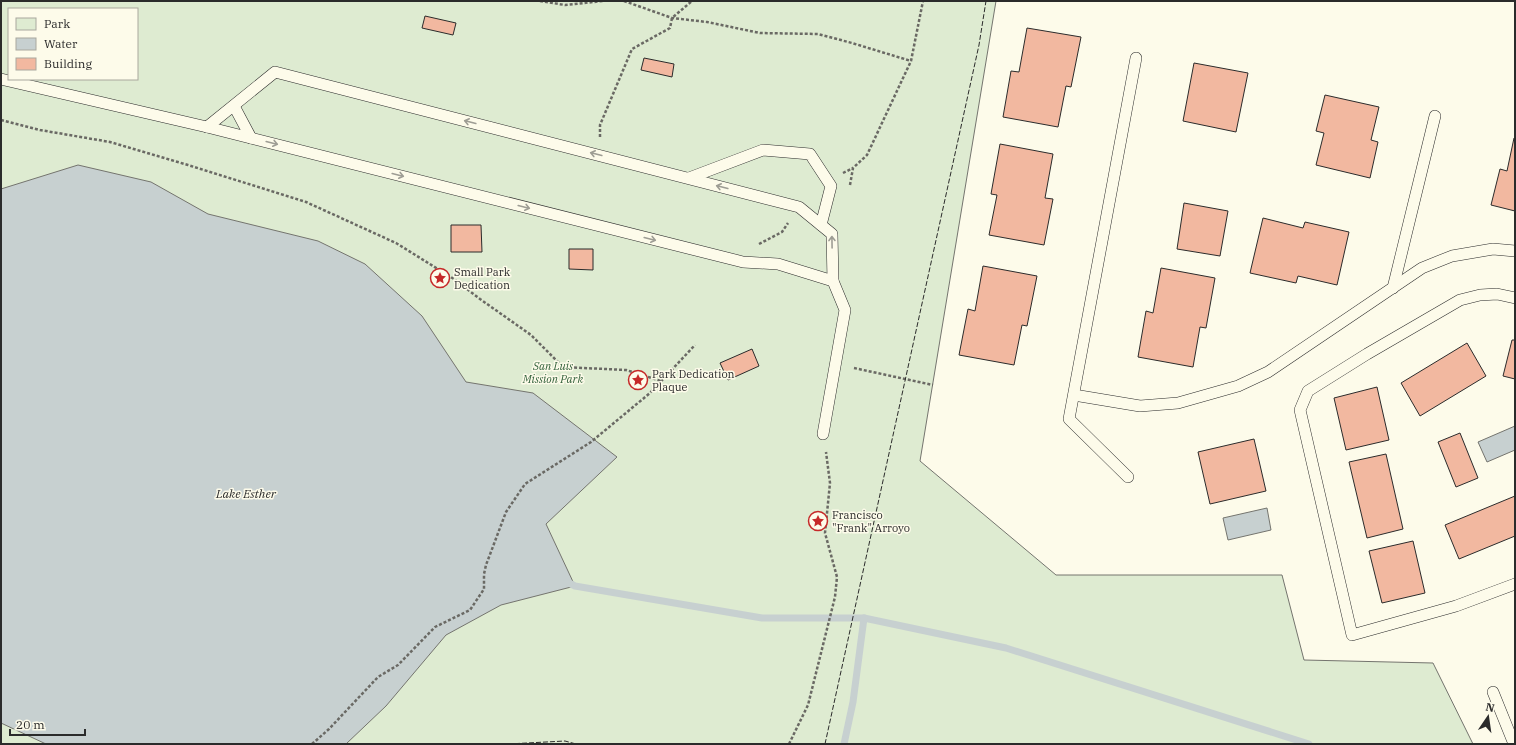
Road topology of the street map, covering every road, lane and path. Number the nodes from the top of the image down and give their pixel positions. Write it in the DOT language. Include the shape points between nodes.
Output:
graph roads {
  1 [pos="540,1"];
  2 [pos="603,1"];
  3 [pos="624,1"];
  4 [pos="692,1"];
  5 [pos="923,1"];
  6 [pos="672,18"];
  7 [pos="1136,58"];
  8 [pos="911,62"];
  9 [pos="1,79"];
  10 [pos="234,106"];
  11 [pos="1435,116"];
  12 [pos="1,120"];
  13 [pos="207,127"];
  14 [pos="251,138"];
  15 [pos="600,144"];
  16 [pos="853,168"];
  17 [pos="839,174"];
  18 [pos="689,178"];
  19 [pos="849,190"];
  20 [pos="799,206"];
  21 [pos="821,225"];
  22 [pos="1515,251"];
  23 [pos="743,262"];
  24 [pos="833,281"];
  25 [pos="1393,288"];
  26 [pos="1515,298"];
  27 [pos="695,345"];
  28 [pos="836,364"];
  29 [pos="661,381"];
  30 [pos="933,385"];
  31 [pos="1074,395"];
  32 [pos="823,434"];
  33 [pos="1128,477"];
  34 [pos="1515,584"];
  35 [pos="1493,692"];
  36 [pos="312,744"];
  37 [pos="789,744"];
  38 [pos="1514,744"];
  1 -- 2 [label="path" via="565,5"];
  3 -- 6 [label="path"];
  4 -- 6 [label="path"];
  5 -- 8 [label="path"];
  6 -- 8 [label="path" via="760,33 818,34"];
  6 -- 15 [label="path" via="670,28 632,49 600,124"];
  7 -- 31 [label="lane"];
  8 -- 16 [label="path" via="867,155"];
  9 -- 13 [label="lane"];
  10 -- 13 [label="lane"];
  10 -- 14 [label="lane"];
  18 -- 10 [label="lane, one-way" via="275,72"];
  11 -- 25 [label="lane"];
  12 -- 29 [label="path" via="40,130 110,142 306,202 396,243 454,279 532,335 563,366 626,370"];
  13 -- 14 [label="lane"];
  14 -- 23 [label="lane, one-way"];
  16 -- 17 [label="path"];
  16 -- 19 [label="path"];
  20 -- 18 [label="lane, one-way"];
  18 -- 21 [label="lane" via="763,150 810,154 832,186"];
  20 -- 21 [label="lane"];
  20 -- 23 [label="path" via="782,232 758,244"];
  24 -- 21 [label="lane, one-way" via="832,234"];
  22 -- 25 [label="lane" via="1493,249 1452,256 1422,268"];
  23 -- 24 [label="lane" via="778,264"];
  24 -- 28 [label="lane" via="845,310"];
  25 -- 31 [label="lane" via="1268,372 1238,386 1178,403 1140,406"];
  26 -- 34 [label="lane" via="1497,294 1460,300 1308,392 1300,410 1352,635 1456,606"];
  27 -- 29 [label="path"];
  28 -- 30 [label="path"];
  28 -- 32 [label="lane"];
  29 -- 36 [label="path" via="590,442 525,484 506,512 486,565 484,589 470,610 435,626 398,665 378,676"];
  31 -- 33 [label="lane" via="1069,419"];
  32 -- 37 [label="path" via="830,483 825,534 837,577 835,597 808,705"];
  35 -- 38 [label="lane"];
}
